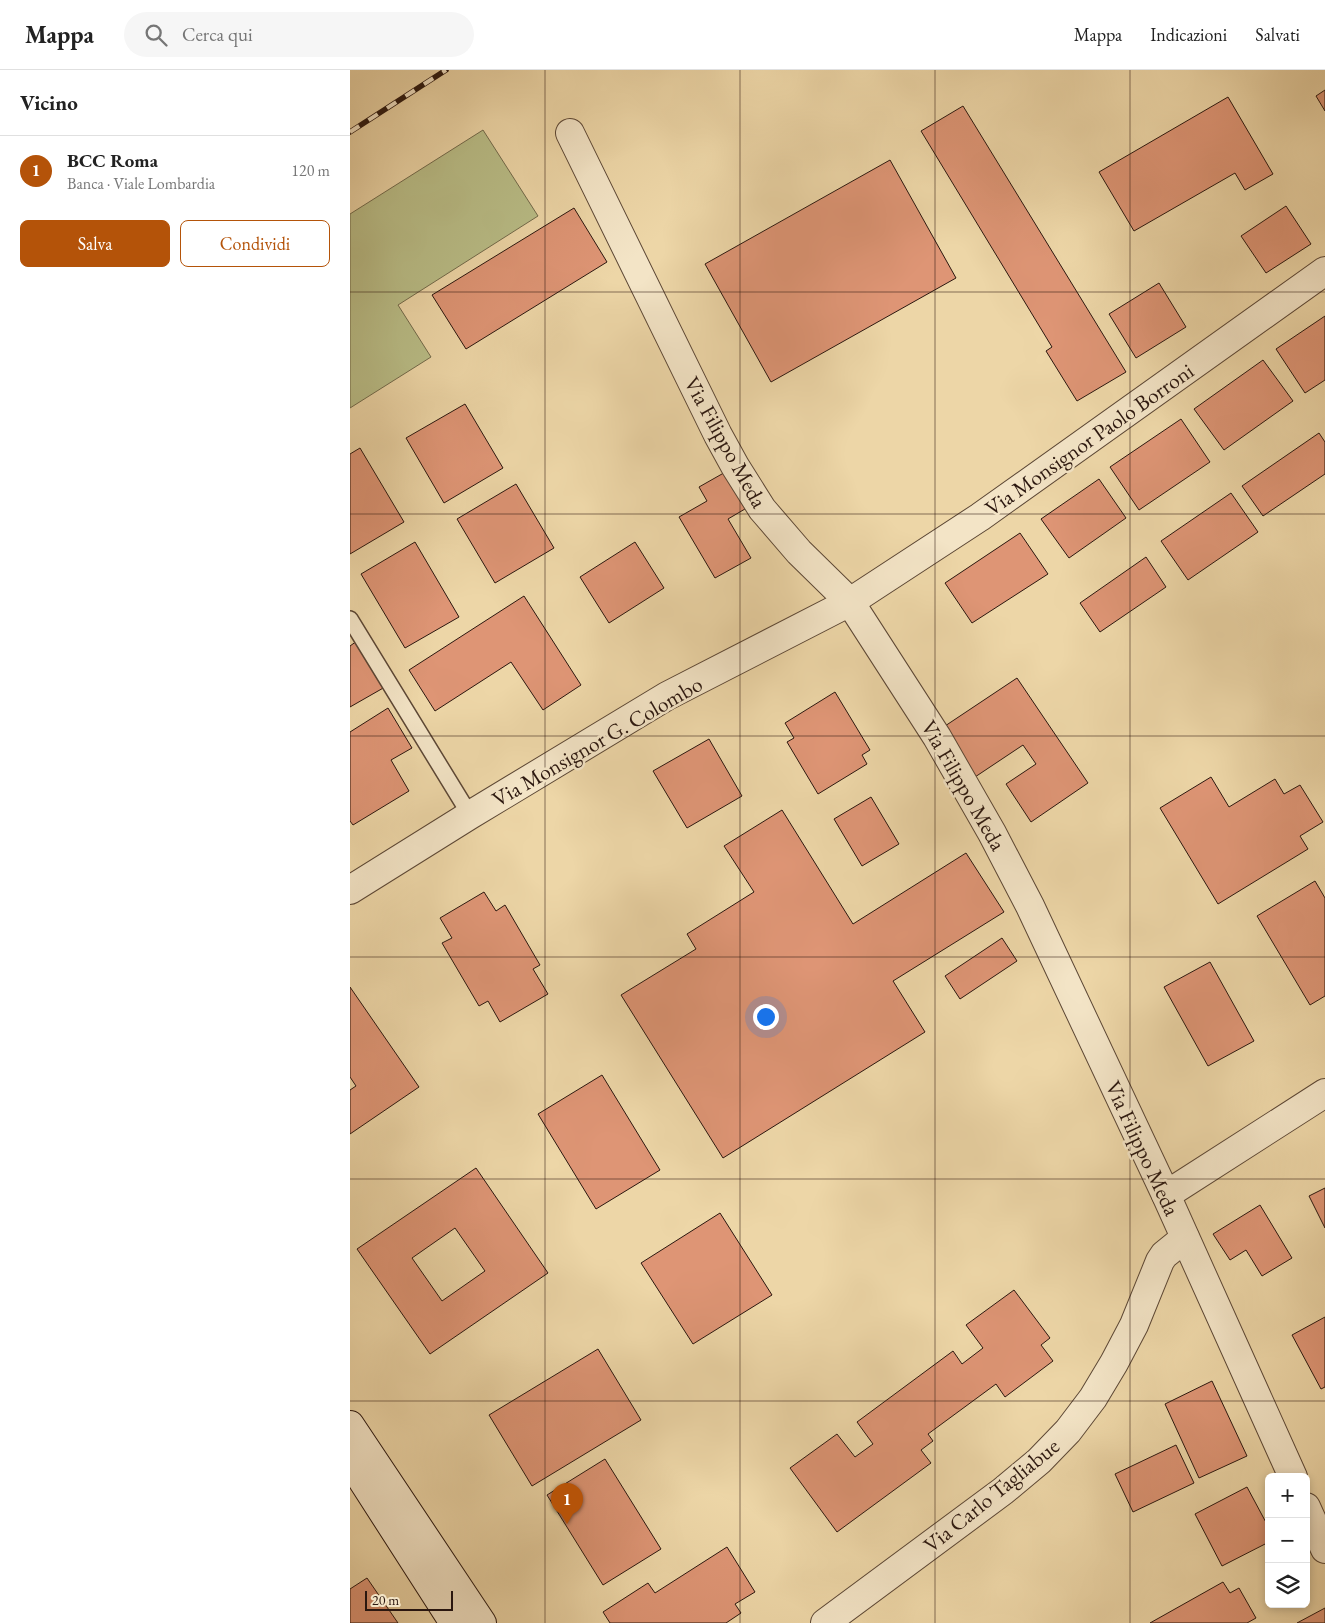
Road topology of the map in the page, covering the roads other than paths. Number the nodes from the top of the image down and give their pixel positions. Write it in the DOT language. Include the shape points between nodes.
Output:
graph roads {
  1 [pos="570,133"];
  2 [pos="1325,271"];
  3 [pos="850,602"];
  4 [pos="350,619"];
  5 [pos="470,815"];
  6 [pos="350,890"];
  7 [pos="1325,1093"];
  8 [pos="1166,1195"];
  9 [pos="1185,1238"];
  10 [pos="350,1425"];
  11 [pos="350,1462"];
  12 [pos="1291,1473"];
  13 [pos="1310,1516"];
  14 [pos="1325,1549"];
  15 [pos="454,1623"];
  16 [pos="482,1623"];
  17 [pos="825,1623"];
  1 -- 3 [label="street, Via Filippo Meda" via="735,466 781,532"];
  2 -- 3 [label="street, Via Monsignor Paolo Borroni" via="980,517"];
  3 -- 5 [label="street, Via Monsignor G. Colombo" via="668,696"];
  3 -- 8 [label="street, Via Filippo Meda" via="937,737 1004,854"];
  4 -- 5 [label="lane"];
  5 -- 6 [label="street, Via Monsignor G. Colombo"];
  7 -- 8 [label="street"];
  8 -- 9 [label="street, Via Filippo Meda"];
  9 -- 12 [label="street, Via Filippo Meda"];
  9 -- 17 [label="street, Via Carlo Tagliabue" via="1164,1254 1114,1363 1068,1431 1009,1486"];
  10 -- 16 [label="street"];
  11 -- 15 [label="street"];
  13 -- 14 [label="street"];
}
